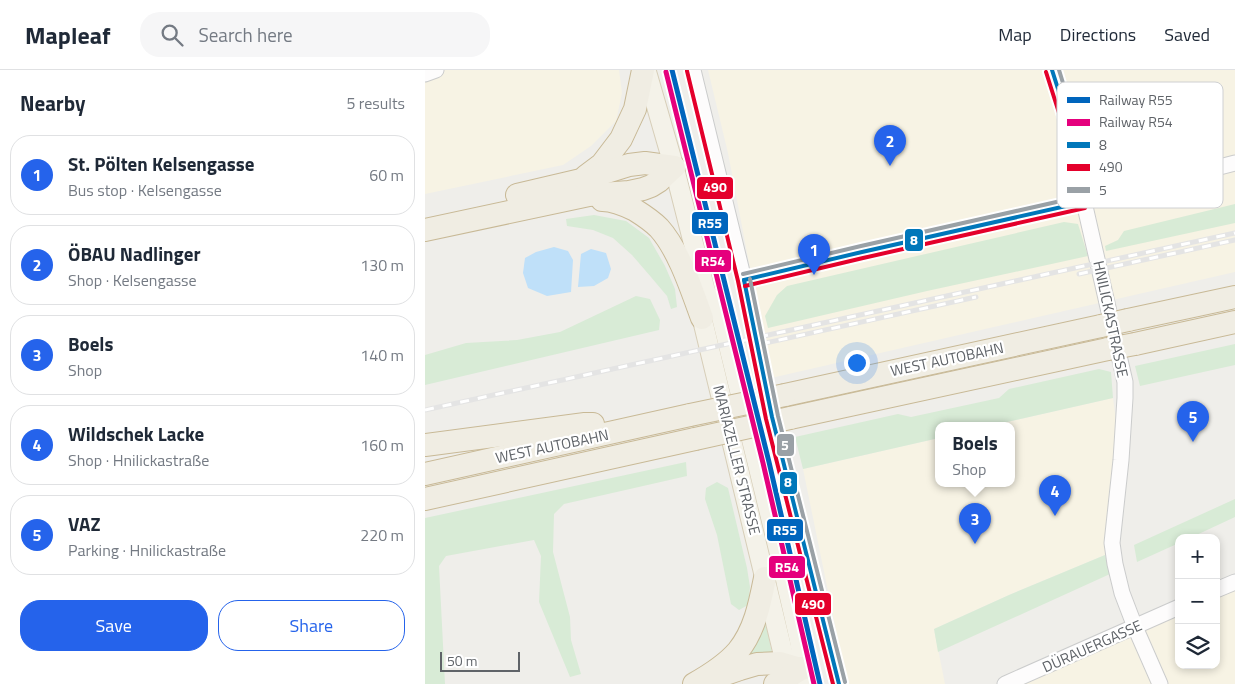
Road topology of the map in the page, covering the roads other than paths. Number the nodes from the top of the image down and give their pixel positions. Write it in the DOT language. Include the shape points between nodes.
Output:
graph roads {
  1 [pos="435,70"];
  2 [pos="644,70"];
  3 [pos="693,70"];
  4 [pos="1051,70"];
  5 [pos="425,74"];
  6 [pos="1057,88"];
  7 [pos="674,167"];
  8 [pos="581,180"];
  9 [pos="566,200"];
  10 [pos="1057,208"];
  11 [pos="1086,208"];
  12 [pos="425,217"];
  13 [pos="425,230"];
  14 [pos="744,280"];
  15 [pos="706,294"];
  16 [pos="1235,296"];
  17 [pos="702,318"];
  18 [pos="1235,322"];
  19 [pos="651,424"];
  20 [pos="425,445"];
  21 [pos="425,474"];
  22 [pos="425,499"];
  23 [pos="765,578"];
  24 [pos="1235,582"];
  25 [pos="1220,588"];
  26 [pos="1175,609"];
  27 [pos="1135,627"];
  28 [pos="792,677"];
  29 [pos="694,684"];
  30 [pos="839,684"];
  31 [pos="1005,684"];
  32 [pos="1160,684"];
  1 -- 5 [label="street"];
  2 -- 7 [label="main road, MARIAZELLER STRASSE"];
  2 -- 8 [label="highway" via="635,109 621,139 603,164"];
  3 -- 14 [label="street"];
  4 -- 6 [label="street, HNILICKASTRASSE"];
  7 -- 8 [label="highway" via="645,163 629,165"];
  7 -- 9 [label="highway" via="659,181 643,189"];
  7 -- 15 [label="main road, MARIAZELLER STRASSE"];
  8 -- 12 [label="highway"];
  9 -- 13 [label="highway"];
  9 -- 17 [label="highway" via="606,200 626,205 644,215 669,243"];
  10 -- 14 [label="street"];
  11 -- 27 [label="street, HNILICKASTRASSE" via="1125,382 1112,543 1122,593"];
  14 -- 30 [label="street" via="772,417"];
  15 -- 17 [label="main road, MARIAZELLER STRASSE"];
  15 -- 28 [label="main road, MARIAZELLER STRASSE" via="720,311 799,638"];
  16 -- 19 [label="highway, WEST AUTOBAHN, bridge"];
  17 -- 23 [label="main road, MARIAZELLER STRASSE"];
  18 -- 22 [label="highway, WEST AUTOBAHN, bridge"];
  19 -- 20 [label="highway" via="585,424"];
  19 -- 21 [label="highway, WEST AUTOBAHN"];
  23 -- 28 [label="main road, MARIAZELLER STRASSE"];
  23 -- 29 [label="highway" via="759,607 749,634 738,651"];
  24 -- 25 [label="street"];
  26 -- 27 [label="street, DÜRAUERGASSE"];
  27 -- 31 [label="street, DÜRAUERGASSE"];
  27 -- 32 [label="street, HNILICKASTRASSE"];
  28 -- 29 [label="highway" via="780,663 757,664"];
}
